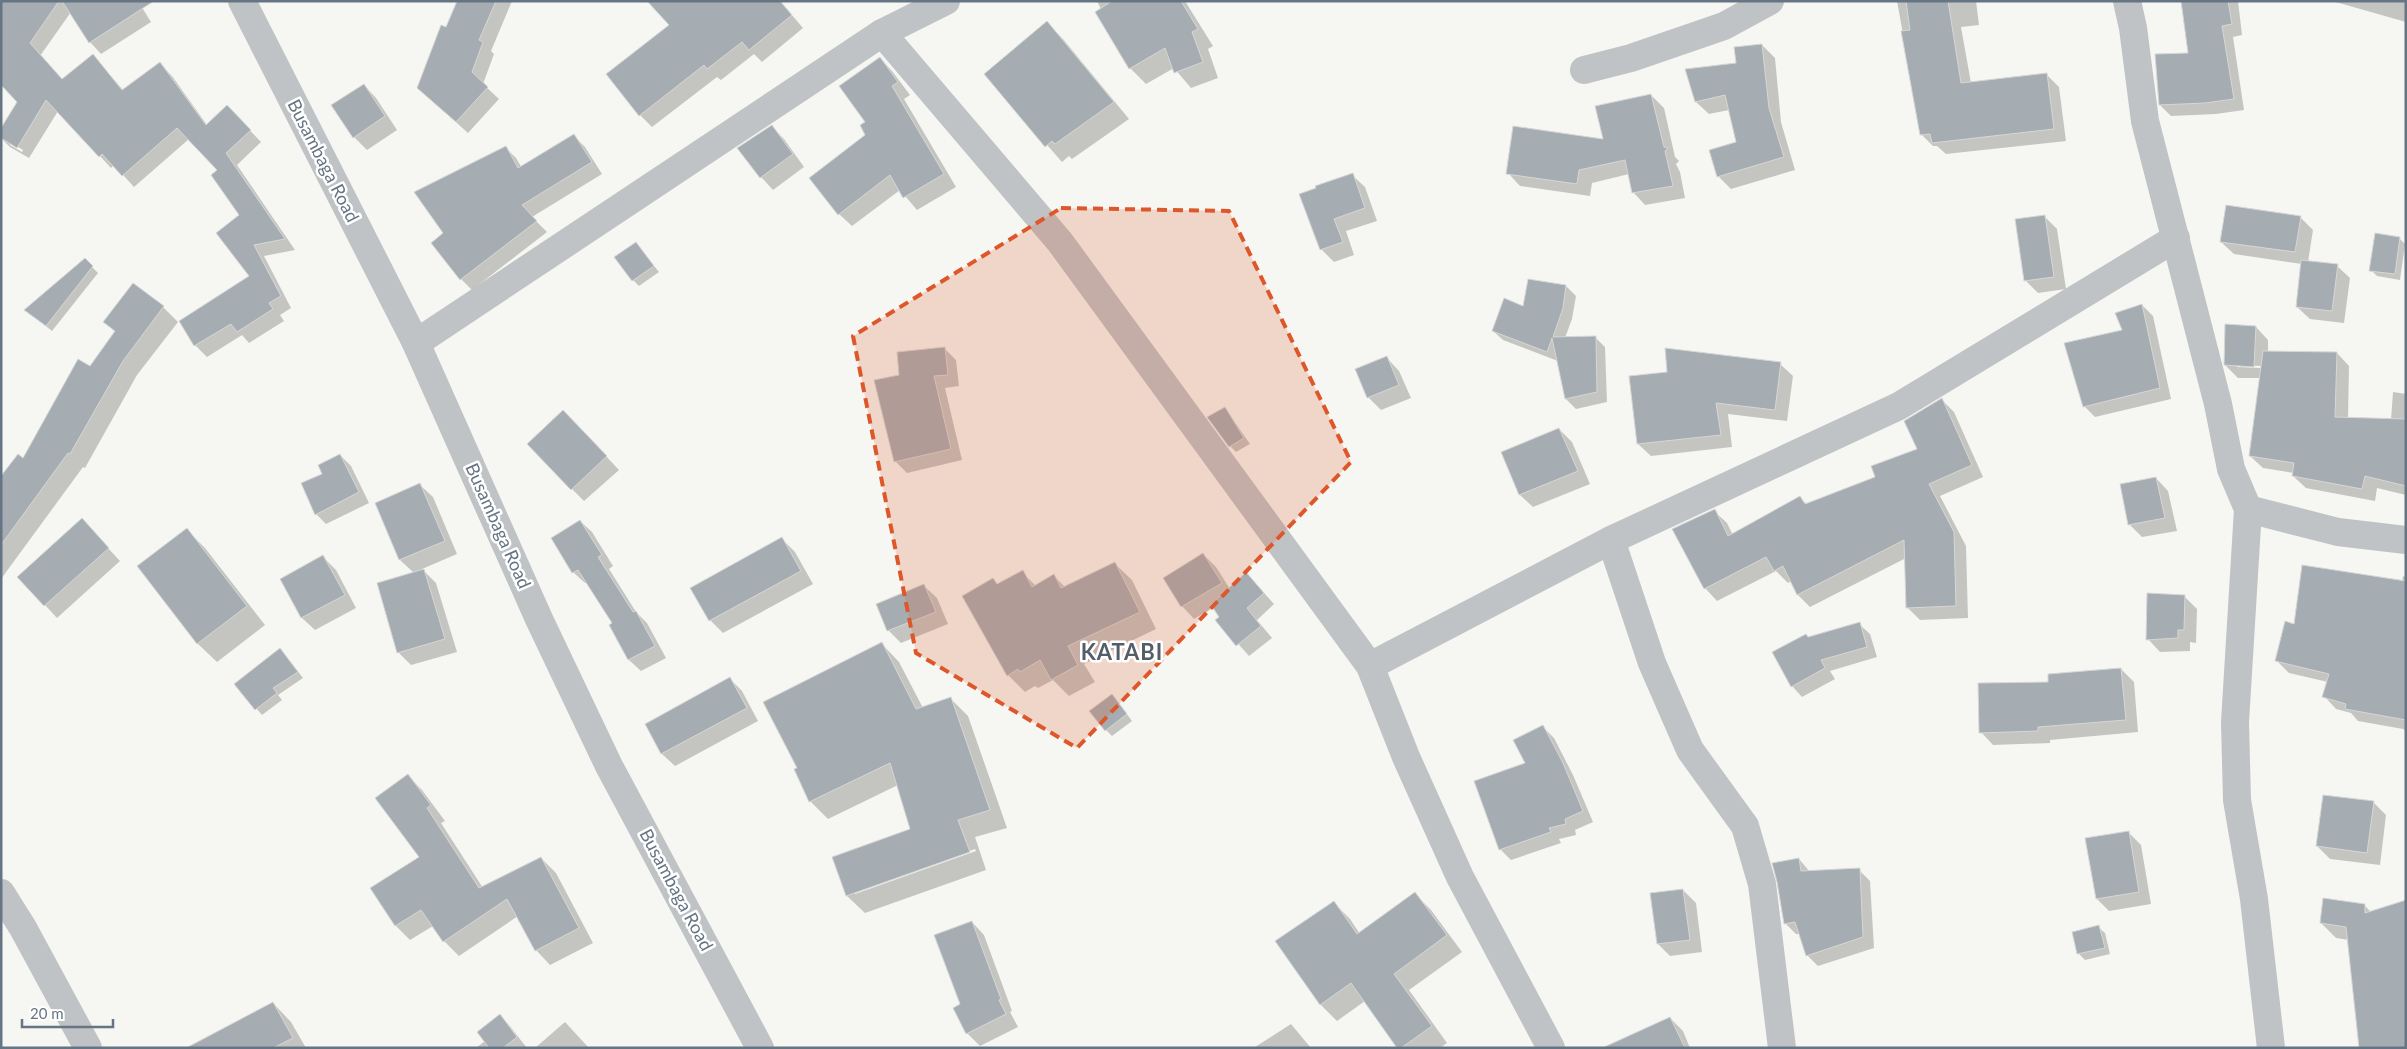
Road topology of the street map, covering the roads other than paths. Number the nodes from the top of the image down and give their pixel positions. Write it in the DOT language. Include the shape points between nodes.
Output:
graph roads {
  1 [pos="242,1"];
  2 [pos="946,1"];
  3 [pos="1770,1"];
  4 [pos="2127,1"];
  5 [pos="882,34"];
  6 [pos="1584,70"];
  7 [pos="2176,238"];
  8 [pos="416,343"];
  9 [pos="2248,509"];
  10 [pos="1611,540"];
  11 [pos="2406,540"];
  12 [pos="1370,666"];
  13 [pos="1,893"];
  14 [pos="88,1048"];
  15 [pos="760,1048"];
  16 [pos="1551,1048"];
  17 [pos="1782,1048"];
  18 [pos="2271,1048"];
  1 -- 8 [label="street, Busambaga Road"];
  2 -- 5 [label="street"];
  3 -- 6 [label="street" via="1724,26 1631,58"];
  4 -- 7 [label="street" via="2145,121"];
  5 -- 8 [label="street"];
  5 -- 12 [label="street" via="1060,242"];
  7 -- 9 [label="street" via="2231,469"];
  7 -- 10 [label="street" via="1899,406"];
  8 -- 15 [label="street, Busambaga Road" via="539,619 609,766"];
  9 -- 11 [label="street" via="2338,532"];
  9 -- 18 [label="street" via="2235,722 2237,800 2254,898"];
  10 -- 12 [label="street"];
  10 -- 17 [label="street" via="1652,663 1690,750 1745,826 1762,884"];
  12 -- 16 [label="street" via="1406,757 1460,877"];
  13 -- 14 [label="street"];
}
